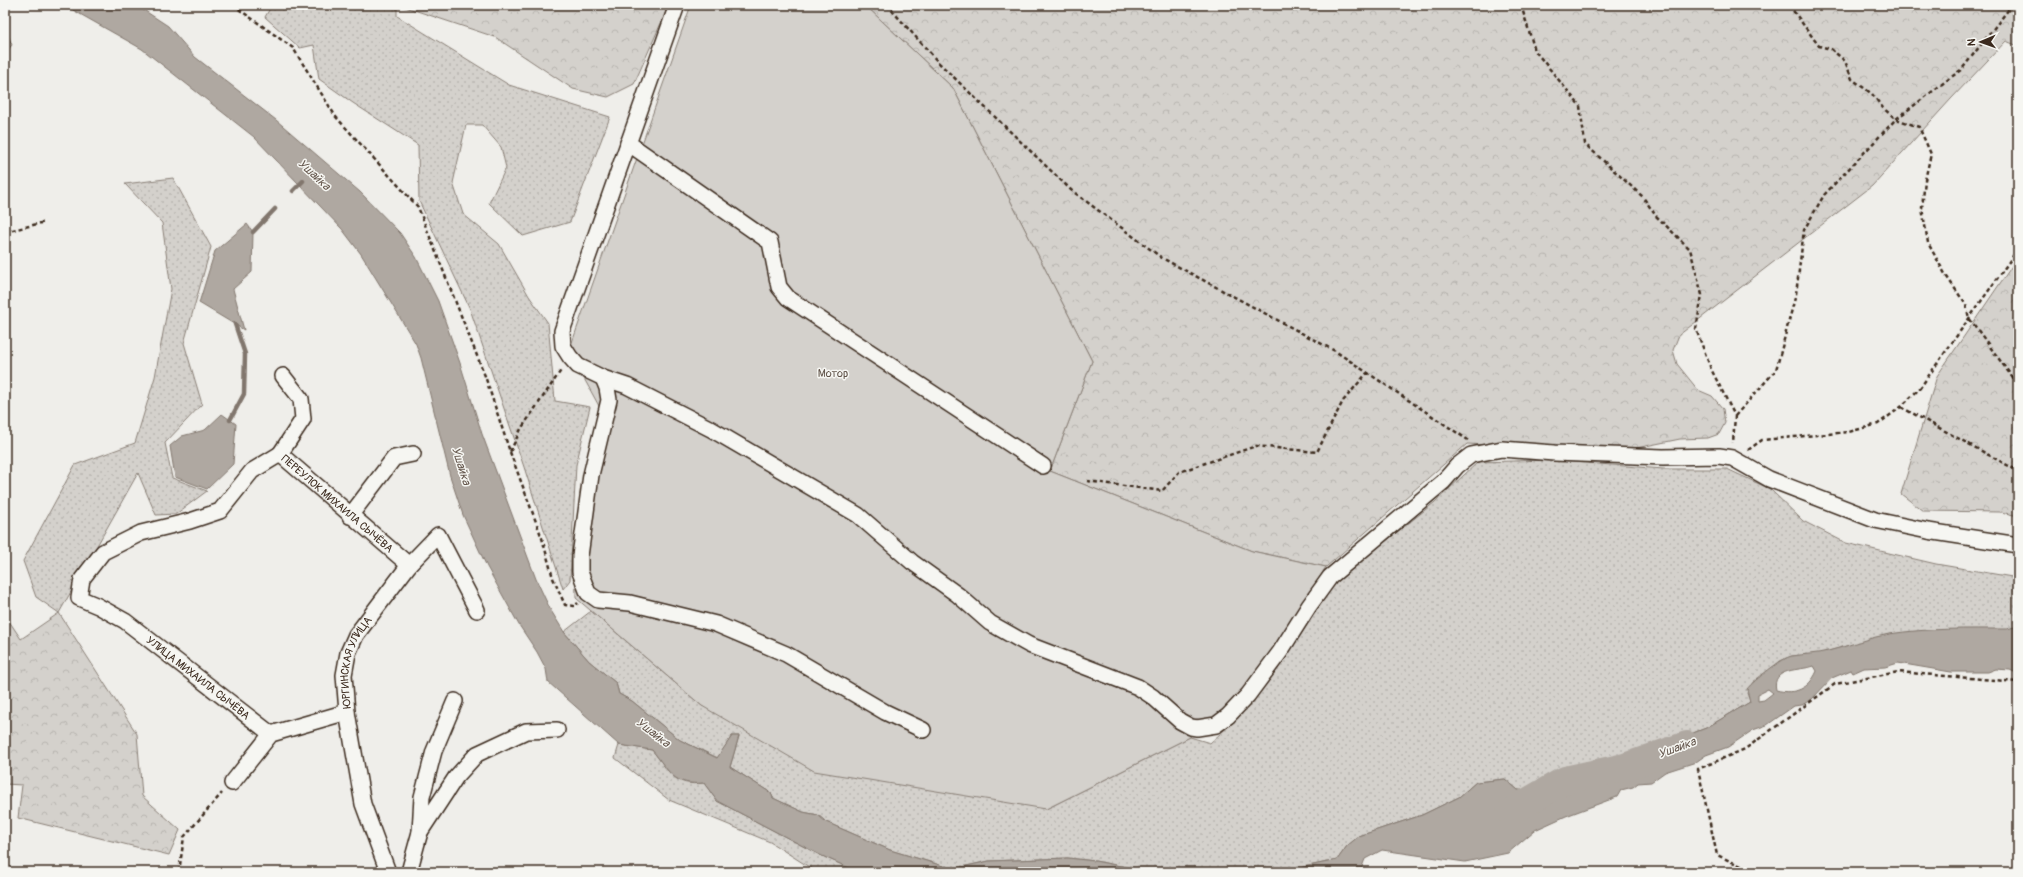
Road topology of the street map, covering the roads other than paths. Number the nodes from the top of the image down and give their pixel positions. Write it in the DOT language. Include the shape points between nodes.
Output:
graph roads {
  1 [pos="677,5"];
  2 [pos="628,143"];
  3 [pos="283,376"];
  4 [pos="603,378"];
  5 [pos="280,454"];
  6 [pos="413,454"];
  7 [pos="1043,466"];
  8 [pos="350,516"];
  9 [pos="2018,545"];
  10 [pos="409,565"];
  11 [pos="477,610"];
  12 [pos="456,701"];
  13 [pos="347,712"];
  14 [pos="557,730"];
  15 [pos="923,730"];
  16 [pos="271,734"];
  17 [pos="232,783"];
  18 [pos="420,832"];
  19 [pos="388,872"];
  20 [pos="409,872"];
  1 -- 2 [label="street"];
  2 -- 4 [label="street" via="562,331 563,346 570,357 578,366"];
  2 -- 7 [label="street" via="770,242 779,287 788,298"];
  3 -- 5 [label="street, ПЕРЕУЛОК МИХАИЛА СЫЧЁВА" via="301,399 303,418"];
  4 -- 9 [label="street" via="627,386 711,429 858,515 912,562 958,595 990,623 1029,645 1138,687 1180,721 1196,728 1216,725 1248,694 1280,652 1330,577 1444,482 1471,455 1485,451 1502,449 1663,457 1696,455 1737,460 1769,479 1875,520"];
  4 -- 15 [label="street" via="609,400 591,475 580,556 580,572 588,593 598,600 630,603 716,624 786,654 885,712"];
  5 -- 8 [label="street, ПЕРЕУЛОК МИХАИЛА СЫЧЁВА"];
  5 -- 16 [label="street, УЛИЦА МИХАИЛА СЫЧЁВА" via="252,471 220,511 141,532 103,552 82,579 79,598 124,621"];
  6 -- 8 [label="street" via="394,458"];
  8 -- 10 [label="street, ПЕРЕУЛОК МИХАИЛА СЫЧЁВА"];
  10 -- 11 [label="street, ЮРГИНСКАЯ УЛИЦА" via="438,535"];
  10 -- 13 [label="street, ЮРГИНСКАЯ УЛИЦА" via="356,634 348,653 344,675"];
  12 -- 18 [label="street" via="432,759 422,797"];
  13 -- 16 [label="street, ЮРГИНСКАЯ УЛИЦА"];
  13 -- 19 [label="street" via="363,804"];
  14 -- 18 [label="street" via="526,731 477,754 456,777"];
  16 -- 17 [label="street"];
  18 -- 20 [label="street"];
}
